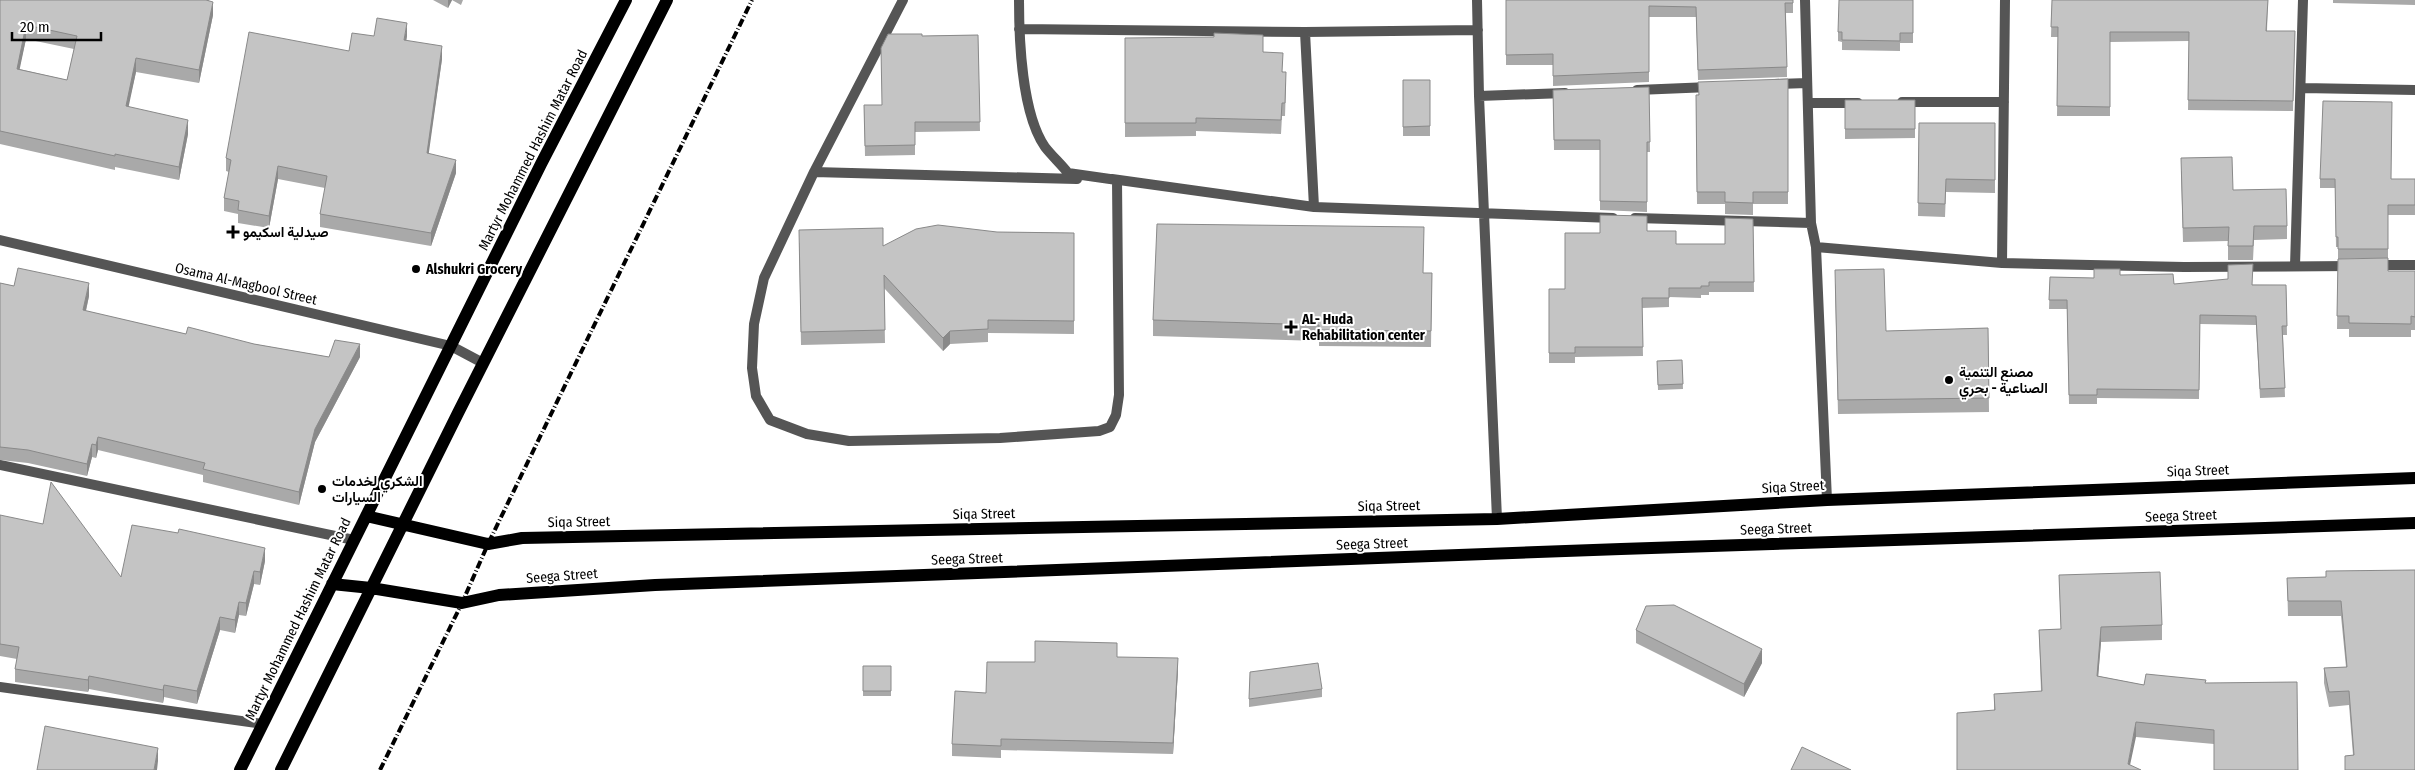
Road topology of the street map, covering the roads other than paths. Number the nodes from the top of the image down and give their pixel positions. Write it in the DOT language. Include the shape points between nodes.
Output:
graph roads {
  1 [pos="626,0"];
  2 [pos="667,0"];
  3 [pos="903,0"];
  4 [pos="1019,0"];
  5 [pos="1477,0"];
  6 [pos="1805,0"];
  7 [pos="2005,0"];
  8 [pos="2304,0"];
  9 [pos="1019,29"];
  10 [pos="1478,30"];
  11 [pos="1305,32"];
  12 [pos="1807,83"];
  13 [pos="1767,84"];
  14 [pos="1718,86"];
  15 [pos="2302,88"];
  16 [pos="1628,90"];
  17 [pos="2415,90"];
  18 [pos="1578,92"];
  19 [pos="1479,96"];
  20 [pos="1886,102"];
  21 [pos="2004,102"];
  22 [pos="1808,103"];
  23 [pos="1867,103"];
  24 [pos="814,172"];
  25 [pos="1117,180"];
  26 [pos="1314,207"];
  27 [pos="1485,214"];
  28 [pos="1811,223"];
  29 [pos="0,240"];
  30 [pos="1816,247"];
  31 [pos="2002,262"];
  32 [pos="2415,265"];
  33 [pos="2294,266"];
  34 [pos="451,346"];
  35 [pos="483,363"];
  36 [pos="0,465"];
  37 [pos="2415,478"];
  38 [pos="1827,500"];
  39 [pos="366,516"];
  40 [pos="1497,518"];
  41 [pos="2415,523"];
  42 [pos="403,524"];
  43 [pos="354,540"];
  44 [pos="332,584"];
  45 [pos="371,588"];
  46 [pos="0,687"];
  47 [pos="263,724"];
  48 [pos="240,770"];
  49 [pos="281,770"];
  1 -- 34 [label="main road, Martyr Mohammed Hashim Matar Road"];
  2 -- 35 [label="main road"];
  3 -- 24 [label="street"];
  4 -- 9 [label="street"];
  5 -- 10 [label="street"];
  6 -- 12 [label="street"];
  7 -- 21 [label="street"];
  8 -- 15 [label="street"];
  9 -- 11 [label="street"];
  9 -- 25 [label="street" via="1029,109 1045,146 1068,173"];
  10 -- 11 [label="street"];
  10 -- 19 [label="street"];
  11 -- 26 [label="street"];
  12 -- 13 [label="street"];
  12 -- 22 [label="street"];
  14 -- 16 [label="street"];
  15 -- 17 [label="street"];
  15 -- 33 [label="street"];
  18 -- 19 [label="street"];
  19 -- 27 [label="street"];
  20 -- 21 [label="street"];
  21 -- 31 [label="street"];
  22 -- 23 [label="street"];
  22 -- 28 [label="street"];
  24 -- 25 [label="street"];
  24 -- 25 [label="street" via="764,278 754,324 752,368 756,396 770,420 807,434 849,442 1000,438 1098,431 1110,427 1116,415 1119,394"];
  25 -- 26 [label="street"];
  26 -- 27 [label="street"];
  27 -- 28 [label="street"];
  27 -- 40 [label="street"];
  28 -- 30 [label="street"];
  29 -- 34 [label="street, Osama Al-Magbool Street"];
  30 -- 31 [label="street"];
  30 -- 38 [label="street"];
  31 -- 33 [label="street" via="2184,267"];
  32 -- 33 [label="street"];
  34 -- 35 [label="street, Osama Al-Magbool Street"];
  34 -- 39 [label="main road, Martyr Mohammed Hashim Matar Road"];
  35 -- 42 [label="main road"];
  36 -- 43 [label="street"];
  37 -- 38 [label="main road, Siqa Street"];
  38 -- 40 [label="main road, Siqa Street"];
  39 -- 42 [label="main road, Siqa Street"];
  39 -- 43 [label="main road, Martyr Mohammed Hashim Matar Road"];
  40 -- 42 [label="main road, Siqa Street" via="522,538 488,544"];
  41 -- 45 [label="main road, Seega Street" via="655,585 498,595 462,603"];
  42 -- 45 [label="main road"];
  43 -- 44 [label="main road, Martyr Mohammed Hashim Matar Road"];
  44 -- 45 [label="main road, Seega Street"];
  44 -- 47 [label="main road, Martyr Mohammed Hashim Matar Road"];
  45 -- 49 [label="main road"];
  46 -- 47 [label="street"];
  47 -- 48 [label="main road, Martyr Mohammed Hashim Matar Road"];
}
